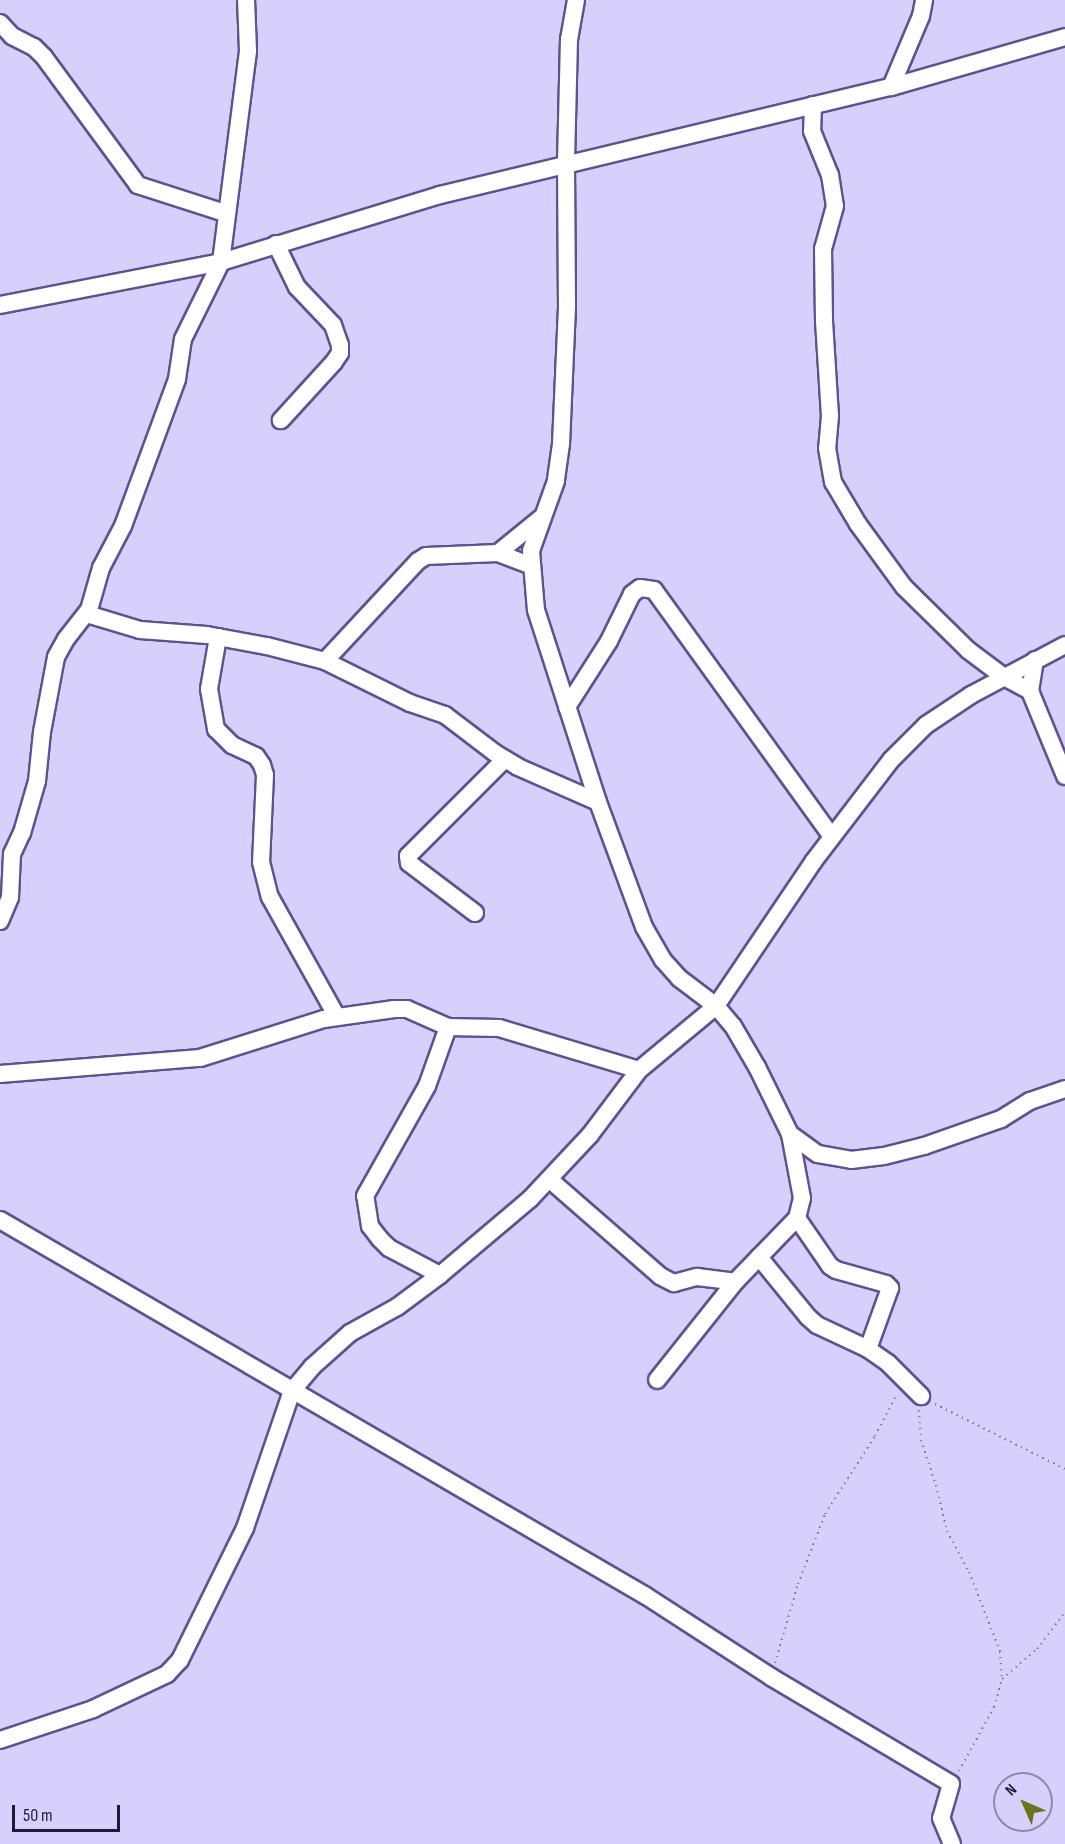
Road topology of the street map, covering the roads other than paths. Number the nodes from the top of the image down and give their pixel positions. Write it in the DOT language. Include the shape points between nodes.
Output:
graph roads {
  1 [pos="246,0"];
  2 [pos="576,0"];
  3 [pos="924,0"];
  4 [pos="0,23"];
  5 [pos="1065,37"];
  6 [pos="891,87"];
  7 [pos="813,105"];
  8 [pos="566,164"];
  9 [pos="225,213"];
  10 [pos="276,244"];
  11 [pos="221,262"];
  12 [pos="0,305"];
  13 [pos="281,420"];
  14 [pos="542,517"];
  15 [pos="498,553"];
  16 [pos="532,566"];
  17 [pos="87,614"];
  18 [pos="218,637"];
  19 [pos="1065,645"];
  20 [pos="1035,660"];
  21 [pos="325,661"];
  22 [pos="1005,677"];
  23 [pos="1030,691"];
  24 [pos="567,706"];
  25 [pos="505,759"];
  26 [pos="1065,776"];
  27 [pos="597,802"];
  28 [pos="832,837"];
  29 [pos="475,913"];
  30 [pos="0,921"];
  31 [pos="716,1006"];
  32 [pos="337,1017"];
  33 [pos="448,1027"];
  34 [pos="639,1070"];
  35 [pos="0,1074"];
  36 [pos="1065,1089"];
  37 [pos="790,1134"];
  38 [pos="818,1154"];
  39 [pos="798,1176"];
  40 [pos="549,1179"];
  41 [pos="797,1218"];
  42 [pos="0,1220"];
  43 [pos="759,1257"];
  44 [pos="441,1275"];
  45 [pos="735,1282"];
  46 [pos="867,1349"];
  47 [pos="657,1380"];
  48 [pos="292,1391"];
  49 [pos="921,1396"];
  50 [pos="0,1740"];
  51 [pos="952,1844"];
  1 -- 9 [label="street" via="248,51"];
  2 -- 8 [label="street" via="569,39"];
  3 -- 6 [label="street"];
  4 -- 9 [label="street" via="44,57 138,185"];
  5 -- 6 [label="street"];
  6 -- 7 [label="street"];
  7 -- 8 [label="street"];
  7 -- 22 [label="street" via="812,131 830,175 835,206 823,249 830,416 827,448 833,482 904,587 968,650"];
  8 -- 10 [label="street" via="385,210"];
  8 -- 14 [label="street" via="567,307 561,444 556,481"];
  9 -- 11 [label="street"];
  10 -- 11 [label="street"];
  10 -- 13 [label="street" via="297,287 333,325 340,345 334,362"];
  11 -- 12 [label="street"];
  11 -- 17 [label="street" via="183,339 177,379 123,526 101,568"];
  14 -- 15 [label="street"];
  14 -- 16 [label="street" via="531,551"];
  15 -- 16 [label="street"];
  15 -- 21 [label="street" via="426,556"];
  16 -- 24 [label="street" via="536,610"];
  17 -- 18 [label="street" via="140,630"];
  17 -- 30 [label="street" via="56,657 37,781 12,854 10,897"];
  18 -- 21 [label="street"];
  18 -- 32 [label="street" via="209,689 216,729 232,746 256,756 262,765 265,775 261,862 270,897"];
  19 -- 20 [label="street"];
  20 -- 22 [label="street"];
  20 -- 23 [label="street"];
  21 -- 25 [label="street" via="410,703 445,715"];
  22 -- 23 [label="street"];
  22 -- 28 [label="street" via="926,725 891,760"];
  23 -- 26 [label="street"];
  24 -- 27 [label="street"];
  24 -- 28 [label="street" via="609,641 632,594 640,588 654,590"];
  25 -- 27 [label="street"];
  25 -- 29 [label="street" via="408,856 409,863"];
  27 -- 31 [label="street" via="644,927 663,960"];
  28 -- 31 [label="street"];
  31 -- 34 [label="street"];
  31 -- 37 [label="street" via="753,1060"];
  32 -- 33 [label="street" via="406,1009"];
  32 -- 35 [label="street" via="201,1058"];
  33 -- 34 [label="street" via="499,1028"];
  33 -- 44 [label="street" via="427,1086 365,1196 370,1226 380,1239 389,1248"];
  34 -- 40 [label="street" via="590,1135"];
  36 -- 38 [label="street" via="1030,1101 1001,1119 924,1146 851,1160"];
  37 -- 38 [label="street"];
  37 -- 39 [label="street"];
  38 -- 39 [label="street"];
  39 -- 41 [label="street" via="802,1198"];
  40 -- 44 [label="street"];
  40 -- 45 [label="street" via="660,1276 674,1282 697,1277"];
  41 -- 43 [label="street"];
  41 -- 46 [label="street" via="830,1266 890,1288"];
  42 -- 48 [label="street"];
  43 -- 45 [label="street"];
  43 -- 46 [label="street" via="817,1325"];
  44 -- 48 [label="street" via="328,1351"];
  45 -- 47 [label="street"];
  46 -- 49 [label="street" via="905,1378"];
  48 -- 50 [label="street" via="245,1528 180,1660 167,1674 93,1709"];
  48 -- 51 [label="street" via="646,1596 771,1677 951,1784 941,1818"];
}
